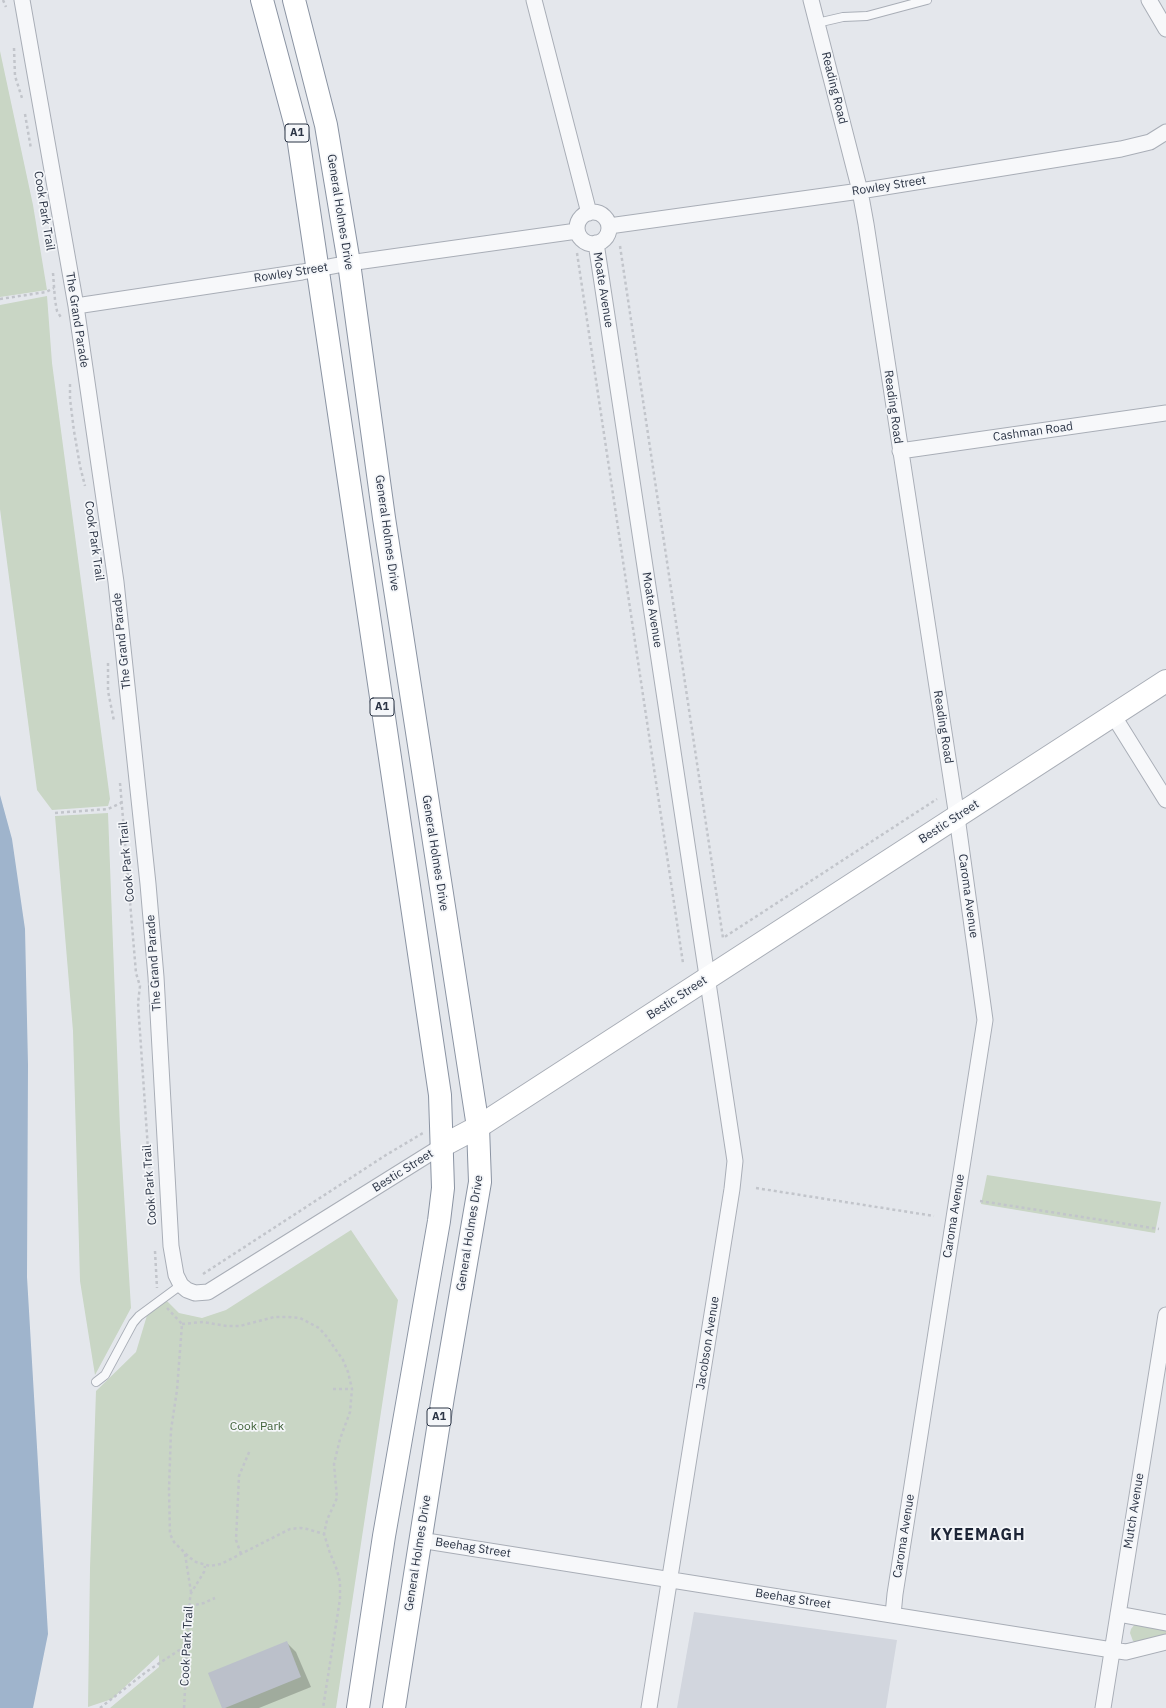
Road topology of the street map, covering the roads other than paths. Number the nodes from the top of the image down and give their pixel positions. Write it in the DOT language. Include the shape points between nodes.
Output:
graph roads {
  1 [pos="22,0"];
  2 [pos="262,0"];
  3 [pos="294,0"];
  4 [pos="534,0"];
  5 [pos="811,0"];
  6 [pos="927,0"];
  7 [pos="1149,0"];
  8 [pos="817,23"];
  9 [pos="1166,29"];
  10 [pos="1166,132"];
  11 [pos="860,191"];
  12 [pos="589,213"];
  13 [pos="608,226"];
  14 [pos="578,230"];
  15 [pos="596,243"];
  16 [pos="349,263"];
  17 [pos="317,269"];
  18 [pos="76,306"];
  19 [pos="1166,413"];
  20 [pos="900,451"];
  21 [pos="1166,681"];
  22 [pos="1113,716"];
  23 [pos="1166,800"];
  24 [pos="957,817"];
  25 [pos="708,978"];
  26 [pos="478,1127"];
  27 [pos="442,1146"];
  28 [pos="181,1285"];
  29 [pos="1166,1315"];
  30 [pos="96,1382"];
  31 [pos="420,1540"];
  32 [pos="670,1580"];
  33 [pos="1118,1614"];
  34 [pos="893,1615"];
  35 [pos="1166,1623"];
  36 [pos="1166,1642"];
  37 [pos="1112,1650"];
  38 [pos="358,1708"];
  39 [pos="394,1708"];
  40 [pos="649,1708"];
  41 [pos="1103,1708"];
  1 -- 18 [label="street, The Grand Parade"];
  2 -- 17 [label="main road, A1" via="297,130"];
  3 -- 16 [label="main road, General Holmes Drive / A1" via="326,125"];
  4 -- 12 [label="street"];
  5 -- 8 [label="street, Reading Road"];
  6 -- 8 [label="lane" via="867,16 843,17"];
  7 -- 9 [label="street"];
  8 -- 11 [label="street, Reading Road"];
  10 -- 11 [label="street, Rowley Street" via="1150,142 1121,149"];
  11 -- 13 [label="street, Rowley Street"];
  11 -- 20 [label="street, Reading Road"];
  12 -- 13 [label="street" via="600,214"];
  12 -- 14 [label="street" via="580,220"];
  13 -- 15 [label="street" via="607,235"];
  14 -- 15 [label="street" via="586,242"];
  14 -- 16 [label="street, Rowley Street"];
  15 -- 25 [label="street, Moate Avenue"];
  16 -- 17 [label="street, Rowley Street"];
  16 -- 26 [label="main road, General Holmes Drive / A1" via="384,518"];
  17 -- 18 [label="street, Rowley Street"];
  17 -- 27 [label="main road, A1" via="438,1076"];
  18 -- 28 [label="street, The Grand Parade" via="116,582 156,977 171,1246 176,1274"];
  19 -- 20 [label="street, Cashman Road"];
  20 -- 24 [label="street, Reading Road"];
  21 -- 22 [label="main road, Bestic Street"];
  22 -- 23 [label="street"];
  22 -- 24 [label="main road, Bestic Street"];
  24 -- 25 [label="main road, Bestic Street"];
  24 -- 34 [label="street, Caroma Avenue" via="986,1020"];
  25 -- 26 [label="main road, Bestic Street"];
  25 -- 32 [label="street, Jacobson Avenue" via="734,1149 734,1174"];
  26 -- 27 [label="main road, Bestic Street"];
  26 -- 31 [label="main road, General Holmes Drive / A1" via="480,1182"];
  27 -- 28 [label="street, Bestic Street" via="208,1292 195,1293"];
  27 -- 38 [label="main road, A1" via="443,1188 439,1221 384,1536"];
  28 -- 30 [label="lane" via="139,1316 105,1375"];
  29 -- 33 [label="street, Mutch Avenue"];
  31 -- 32 [label="street, Beehag Street"];
  31 -- 39 [label="main road, General Holmes Drive / A1"];
  32 -- 34 [label="street, Beehag Street"];
  32 -- 40 [label="street, Jacobson Avenue"];
  33 -- 35 [label="street"];
  33 -- 37 [label="street, Mutch Avenue"];
  34 -- 37 [label="street, Beehag Street"];
  36 -- 37 [label="street, Beehag Street" via="1126,1652"];
  37 -- 41 [label="street, Mutch Avenue"];
}
